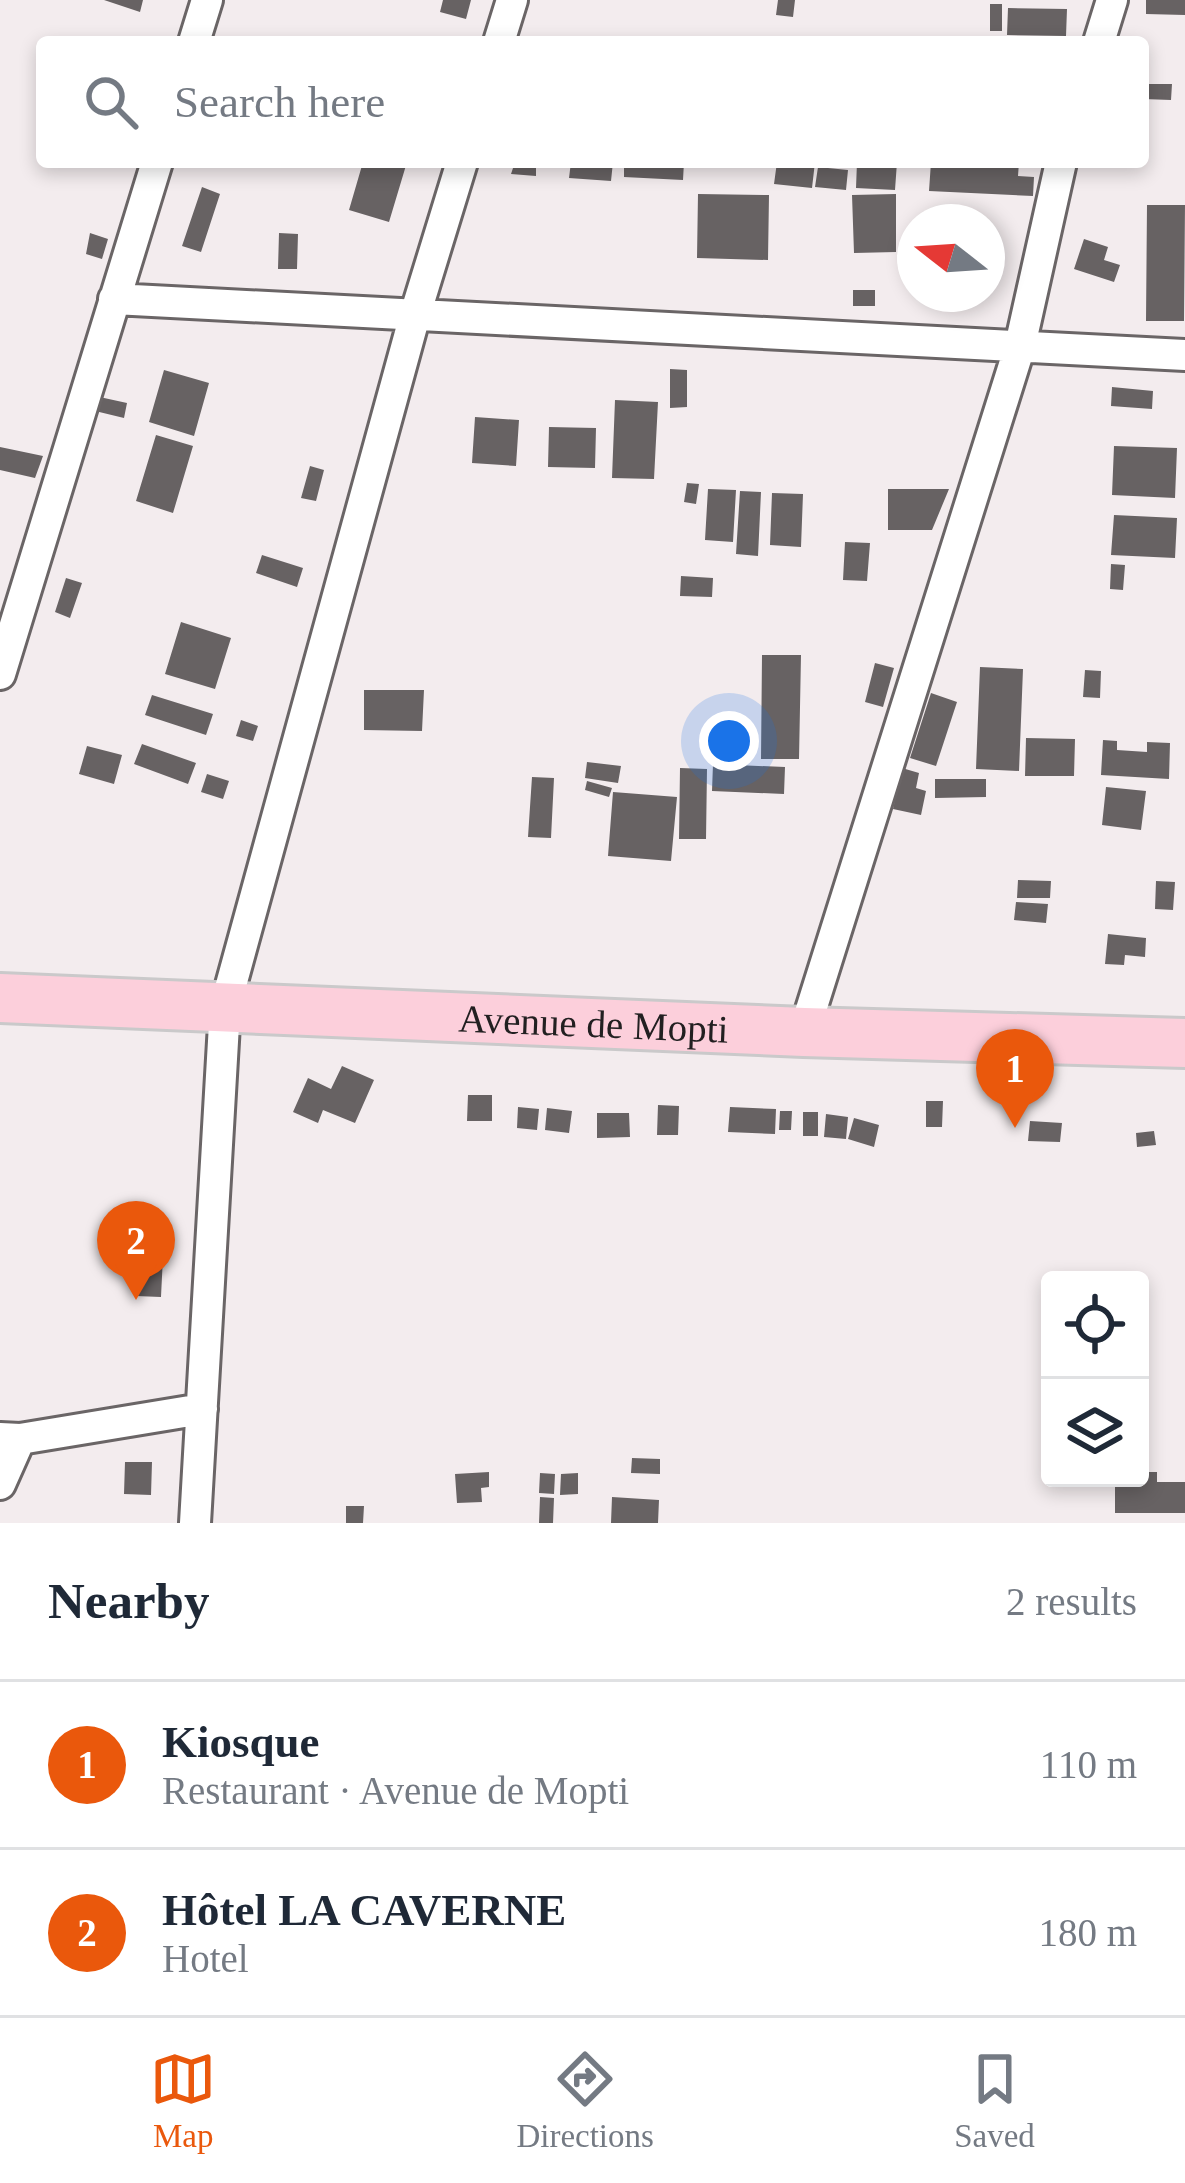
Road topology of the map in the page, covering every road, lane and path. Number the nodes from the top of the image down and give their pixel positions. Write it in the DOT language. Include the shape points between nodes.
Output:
graph roads {
  1 [pos="207,0"];
  2 [pos="512,0"];
  3 [pos="1112,0"];
  4 [pos="196,36"];
  5 [pos="501,36"];
  6 [pos="1101,36"];
  7 [pos="155,168"];
  8 [pos="460,168"];
  9 [pos="1060,168"];
  10 [pos="114,299"];
  11 [pos="416,314"];
  12 [pos="1019,346"];
  13 [pos="1185,355"];
  14 [pos="0,674"];
  15 [pos="0,998"];
  16 [pos="225,1007"];
  17 [pos="804,1032"];
  18 [pos="1185,1042"];
  19 [pos="202,1408"];
  20 [pos="10,1439"];
  21 [pos="0,1484"];
  22 [pos="195,1523"];
  1 -- 4 [label="street"];
  2 -- 5 [label="street"];
  3 -- 6 [label="street"];
  7 -- 10 [label="street"];
  8 -- 11 [label="street"];
  9 -- 12 [label="street"];
  10 -- 11 [label="street"];
  10 -- 14 [label="street"];
  11 -- 12 [label="street"];
  11 -- 16 [label="street"];
  12 -- 13 [label="street"];
  12 -- 17 [label="street"];
  15 -- 16 [label="main road, Avenue de Mopti"];
  16 -- 17 [label="main road, Avenue de Mopti"];
  16 -- 19 [label="street"];
  17 -- 18 [label="main road, Avenue de Mopti"];
  19 -- 20 [label="street"];
  19 -- 22 [label="street"];
  20 -- 21 [label="street"];
}
